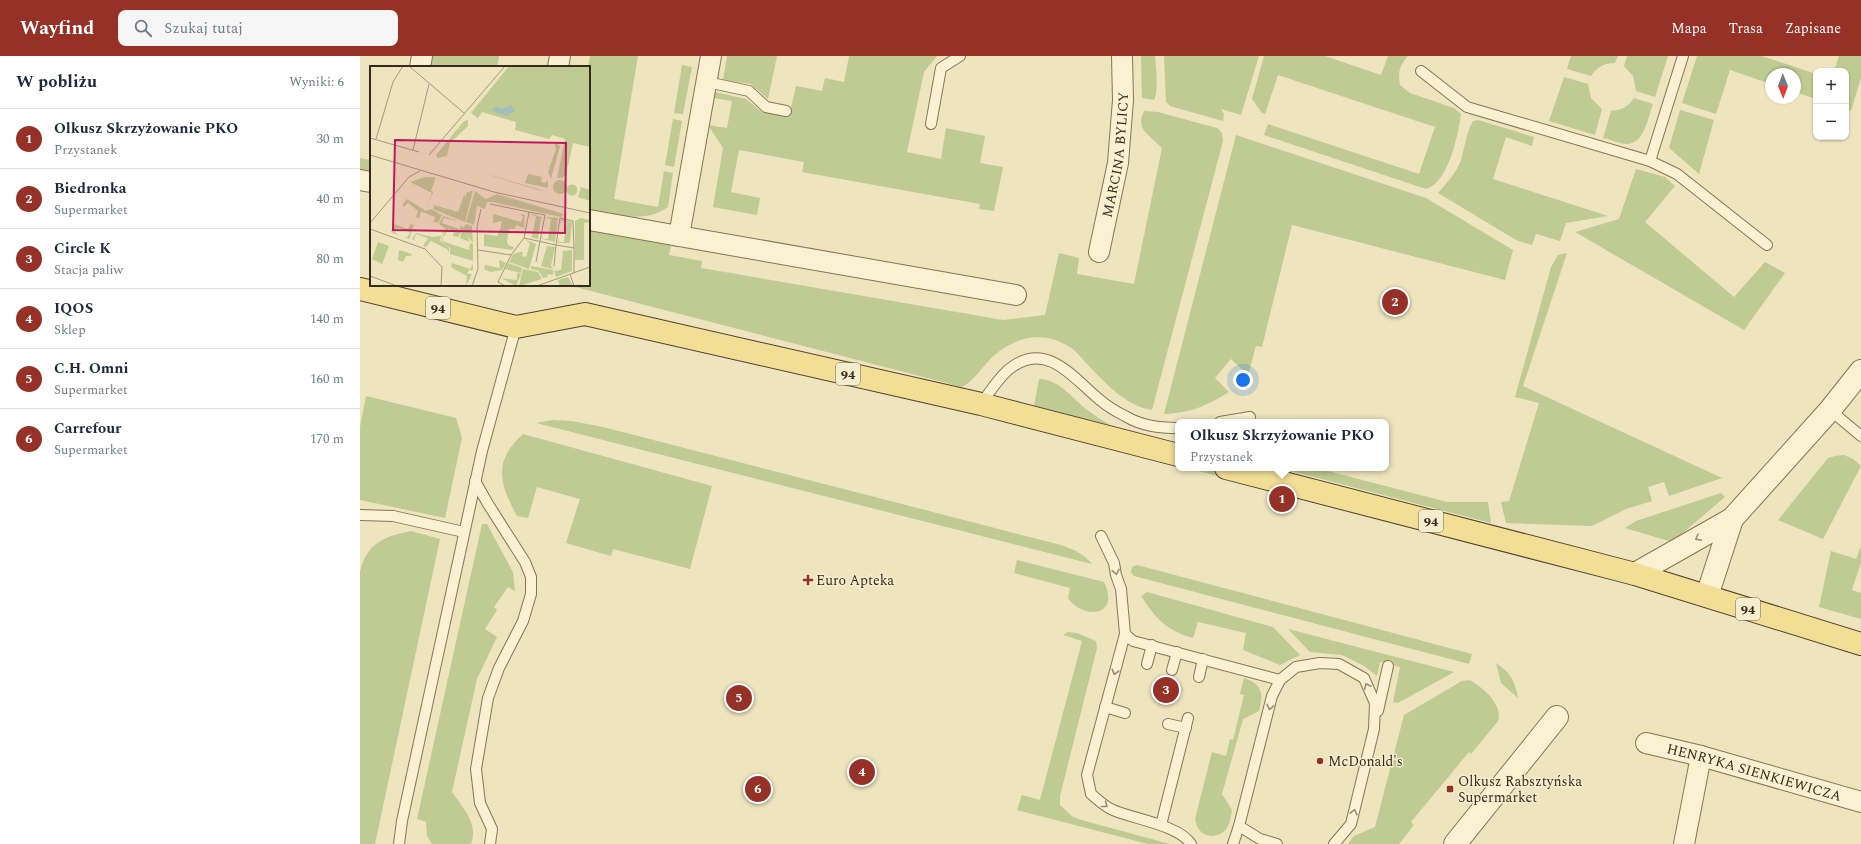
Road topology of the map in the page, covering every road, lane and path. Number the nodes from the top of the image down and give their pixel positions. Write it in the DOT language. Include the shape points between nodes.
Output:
graph roads {
  1 [pos="422,56"];
  2 [pos="560,56"];
  3 [pos="711,56"];
  4 [pos="960,56"];
  5 [pos="1122,56"];
  6 [pos="1683,56"];
  7 [pos="420,66"];
  8 [pos="558,66"];
  9 [pos="1421,71"];
  10 [pos="707,82"];
  11 [pos="786,111"];
  12 [pos="931,124"];
  13 [pos="1650,162"];
  14 [pos="360,180"];
  15 [pos="370,182"];
  16 [pos="590,220"];
  17 [pos="679,236"];
  18 [pos="1767,245"];
  19 [pos="1099,252"];
  20 [pos="360,289"];
  21 [pos="1016,295"];
  22 [pos="516,327"];
  23 [pos="1861,371"];
  24 [pos="980,404"];
  25 [pos="1830,410"];
  26 [pos="1250,416"];
  27 [pos="1235,419"];
  28 [pos="1175,428"];
  29 [pos="1861,436"];
  30 [pos="1175,454"];
  31 [pos="1238,471"];
  32 [pos="475,481"];
  33 [pos="360,515"];
  34 [pos="1732,519"];
  35 [pos="464,532"];
  36 [pos="1102,536"];
  37 [pos="1635,574"];
  38 [pos="1707,596"];
  39 [pos="1125,634"];
  40 [pos="1861,644"];
  41 [pos="1152,645"];
  42 [pos="1177,652"];
  43 [pos="1203,659"];
  44 [pos="1147,664"];
  45 [pos="1388,666"];
  46 [pos="1172,670"];
  47 [pos="1199,677"];
  48 [pos="1280,680"];
  49 [pos="1105,707"];
  50 [pos="1125,713"];
  51 [pos="1557,717"];
  52 [pos="1188,718"];
  53 [pos="1168,724"];
  54 [pos="1186,728"];
  55 [pos="1374,729"];
  56 [pos="1646,743"];
  57 [pos="1701,756"];
  58 [pos="1861,802"];
  59 [pos="1160,825"];
  60 [pos="1240,826"];
  61 [pos="399,844"];
  62 [pos="490,844"];
  63 [pos="1190,844"];
  64 [pos="1233,844"];
  65 [pos="1277,844"];
  66 [pos="1334,844"];
  67 [pos="1455,844"];
  68 [pos="1684,844"];
  1 -- 7 [label="street"];
  2 -- 8 [label="street"];
  3 -- 10 [label="street"];
  4 -- 12 [label="lane" via="941,68"];
  5 -- 19 [label="street, MARCINA BYLICY" via="1124,100 1118,163"];
  6 -- 13 [label="lane"];
  9 -- 13 [label="lane" via="1467,106"];
  10 -- 11 [label="lane" via="749,91 766,107"];
  10 -- 17 [label="street"];
  13 -- 18 [label="lane" via="1677,174"];
  14 -- 15 [label="street"];
  16 -- 17 [label="street"];
  17 -- 21 [label="street"];
  20 -- 22 [label="main road, 94"];
  22 -- 24 [label="main road, 94" via="585,314"];
  22 -- 32 [label="lane"];
  23 -- 25 [label="street"];
  24 -- 28 [label="lane" via="1011,367 1025,360 1038,358 1060,365 1100,400 1126,417 1154,428"];
  24 -- 30 [label="main road, 94"];
  25 -- 29 [label="lane"];
  25 -- 34 [label="street"];
  26 -- 27 [label="lane"];
  31 -- 37 [label="main road, 94"];
  32 -- 35 [label="lane"];
  32 -- 62 [label="lane" via="525,562 531,577 531,594 523,621 499,668 488,698 476,769 480,802 492,829"];
  33 -- 35 [label="lane" via="393,516"];
  34 -- 37 [label="street, one-way"];
  34 -- 38 [label="street"];
  35 -- 61 [label="lane"];
  36 -- 39 [label="lane, one-way" via="1114,563 1121,589"];
  37 -- 38 [label="main road, 94"];
  38 -- 40 [label="main road, 94"];
  39 -- 41 [label="lane" via="1134,641"];
  39 -- 49 [label="lane, one-way"];
  41 -- 42 [label="lane"];
  41 -- 44 [label="lane"];
  42 -- 43 [label="lane"];
  42 -- 46 [label="lane"];
  43 -- 47 [label="lane"];
  43 -- 48 [label="lane"];
  45 -- 55 [label="lane"];
  55 -- 48 [label="lane, one-way" via="1375,703 1364,678 1339,664 1320,662 1296,667"];
  48 -- 60 [label="lane, one-way" via="1272,696"];
  49 -- 50 [label="lane"];
  49 -- 59 [label="lane, one-way" via="1087,775 1091,794 1112,810"];
  51 -- 67 [label="street"];
  52 -- 54 [label="lane"];
  53 -- 54 [label="lane"];
  54 -- 59 [label="lane"];
  66 -- 55 [label="lane, one-way" via="1351,824"];
  56 -- 57 [label="street, HENRYKA SIENKIEWICZA"];
  57 -- 58 [label="street, HENRYKA SIENKIEWICZA"];
  57 -- 68 [label="street"];
  59 -- 63 [label="lane" via="1187,838"];
  60 -- 64 [label="lane"];
  60 -- 65 [label="lane" via="1260,839"];
}
